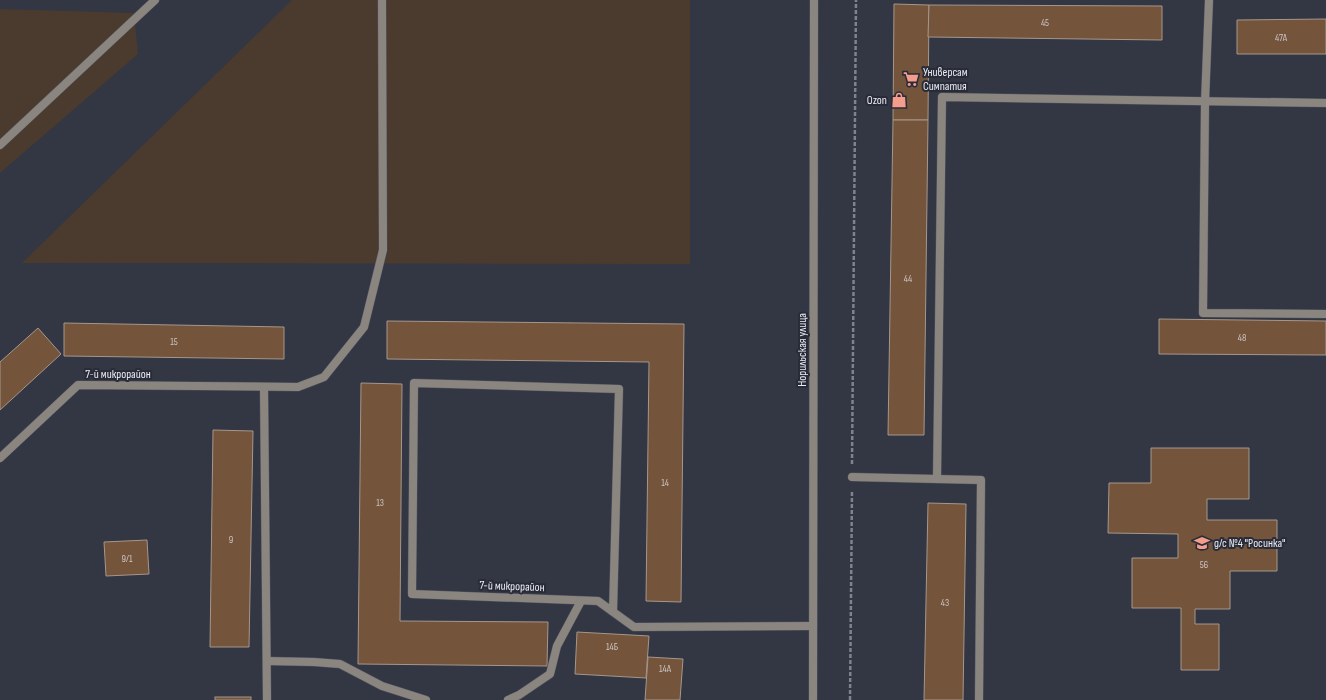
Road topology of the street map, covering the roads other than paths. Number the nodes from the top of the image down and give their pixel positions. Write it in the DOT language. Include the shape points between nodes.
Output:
graph roads {
  1 [pos="155,0"];
  2 [pos="382,0"];
  3 [pos="814,0"];
  4 [pos="1209,0"];
  5 [pos="1205,102"];
  6 [pos="1326,103"];
  7 [pos="0,145"];
  8 [pos="1326,314"];
  9 [pos="264,386"];
  10 [pos="0,458"];
  11 [pos="852,478"];
  12 [pos="936,479"];
  13 [pos="581,600"];
  14 [pos="613,612"];
  15 [pos="814,626"];
  16 [pos="267,661"];
  17 [pos="267,700"];
  18 [pos="426,700"];
  19 [pos="508,700"];
  20 [pos="813,700"];
  21 [pos="979,700"];
  1 -- 7 [label="street"];
  2 -- 9 [label="street, 7-й микрорайон" via="382,250 364,327 324,377 298,387"];
  3 -- 15 [label="street, Норильская улица"];
  4 -- 5 [label="street"];
  5 -- 6 [label="street"];
  5 -- 8 [label="street" via="1203,313"];
  5 -- 12 [label="street" via="942,97"];
  9 -- 10 [label="street, 7-й микрорайон" via="78,385"];
  9 -- 16 [label="street"];
  11 -- 12 [label="street"];
  12 -- 21 [label="street" via="981,480"];
  13 -- 14 [label="street, 7-й микрорайон" via="598,601"];
  13 -- 14 [label="street, 7-й микрорайон" via="412,594 414,383 619,389"];
  13 -- 19 [label="street" via="557,646 550,674"];
  14 -- 15 [label="street, 7-й микрорайон" via="634,627"];
  15 -- 20 [label="street, Норильская улица"];
  16 -- 17 [label="street"];
  16 -- 18 [label="street" via="340,664 382,686"];
}
